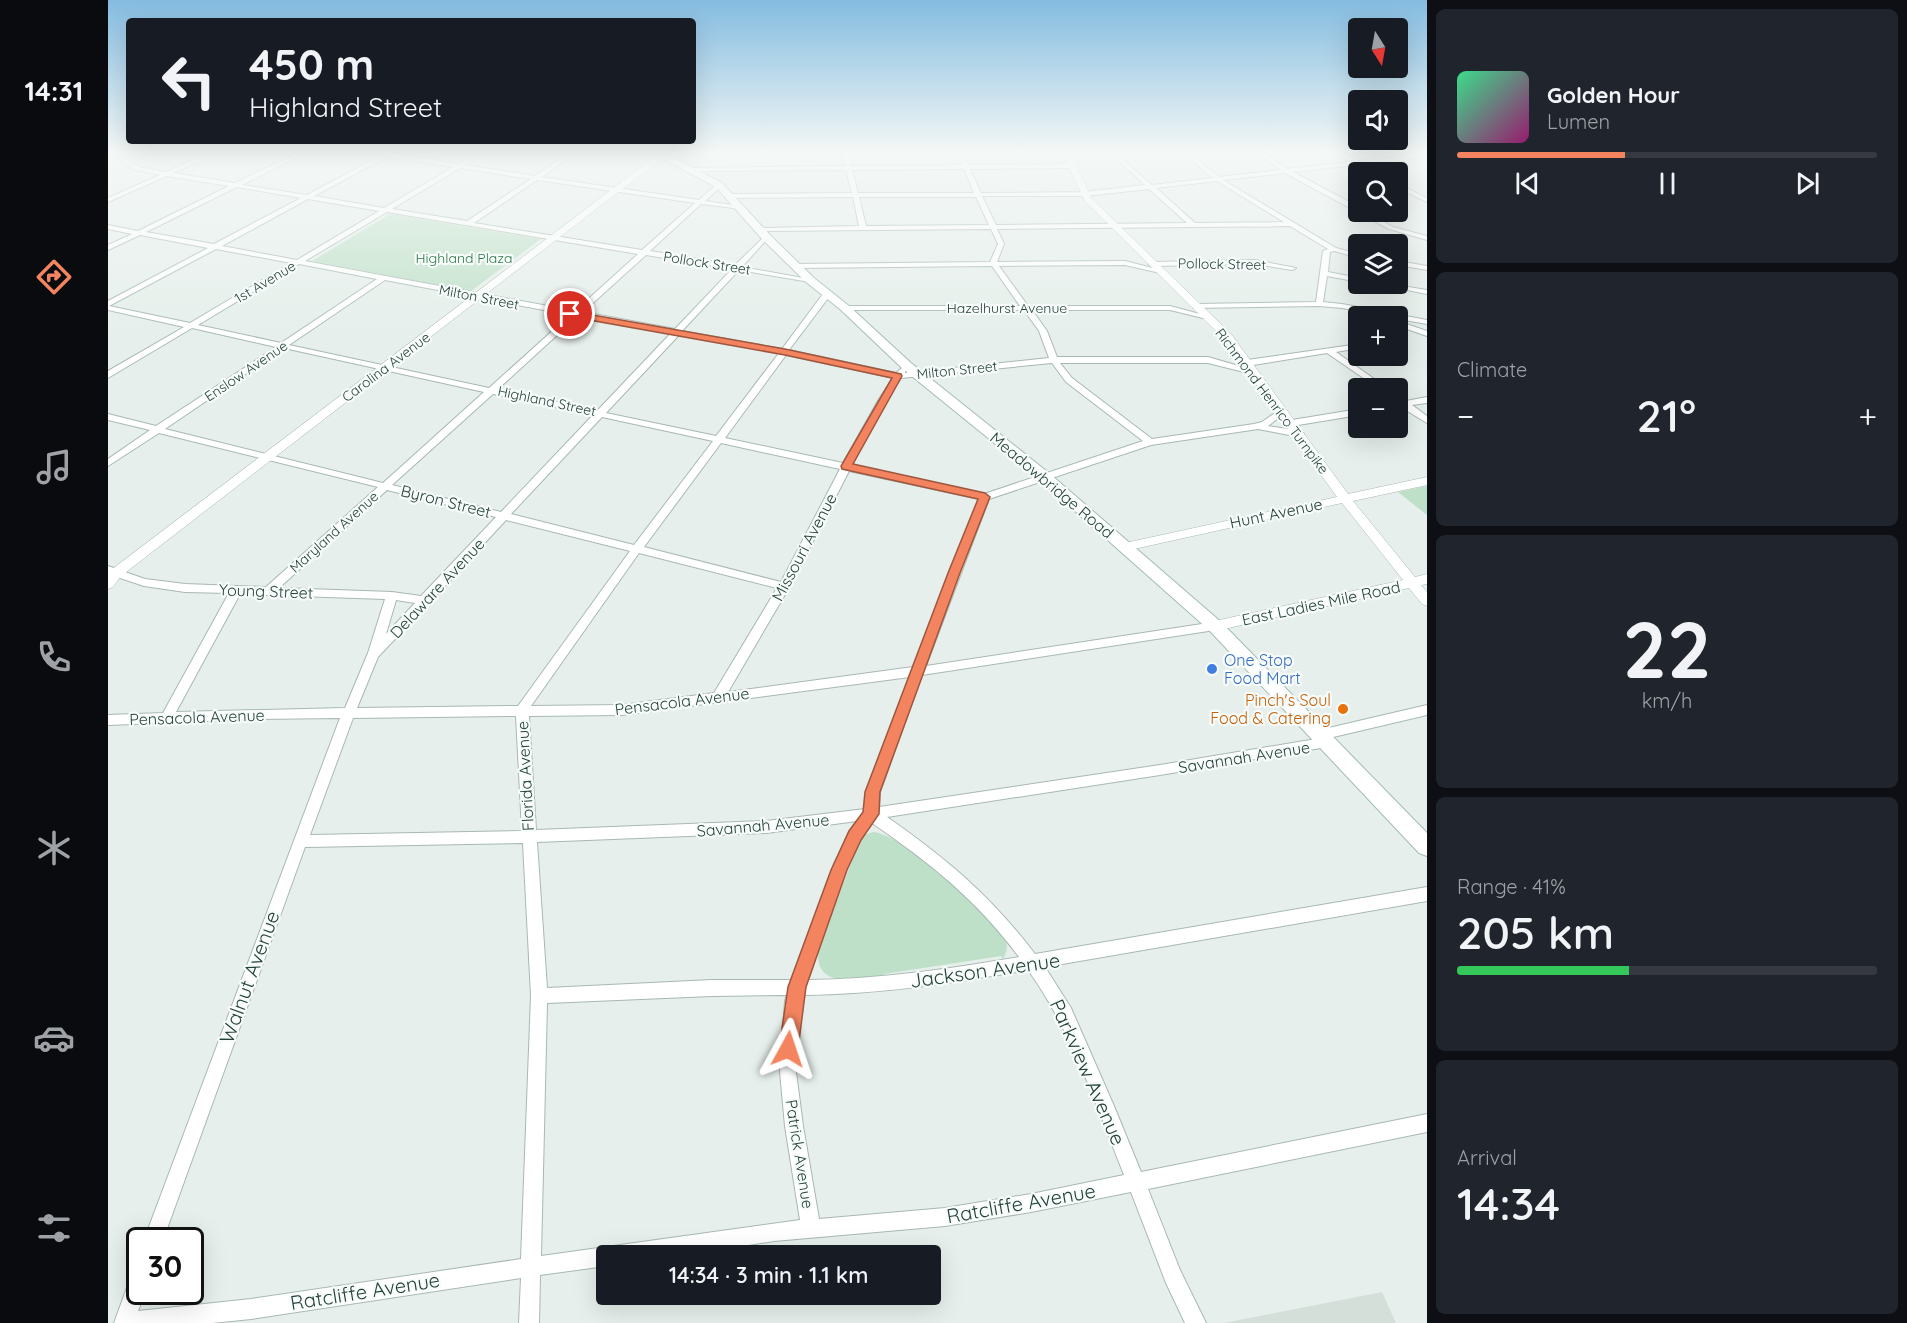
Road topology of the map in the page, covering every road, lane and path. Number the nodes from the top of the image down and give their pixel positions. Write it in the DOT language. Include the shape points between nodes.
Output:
graph roads {
  1 [pos="177,214"];
  2 [pos="277,214"];
  3 [pos="380,214"];
  4 [pos="408,214"];
  5 [pos="483,214"];
  6 [pos="585,214"];
  7 [pos="687,214"];
  8 [pos="744,214"];
  9 [pos="860,214"];
  10 [pos="988,214"];
  11 [pos="1104,214"];
  12 [pos="1180,214"];
  13 [pos="1275,214"];
  14 [pos="1382,222"];
  15 [pos="468,224"];
  16 [pos="1192,224"];
  17 [pos="1292,224"];
  18 [pos="108,226"];
  19 [pos="1116,226"];
  20 [pos="994,227"];
  21 [pos="863,228"];
  22 [pos="138,233"];
  23 [pos="762,233"];
  24 [pos="554,238"];
  25 [pos="1427,238"];
  26 [pos="214,247"];
  27 [pos="108,248"];
  28 [pos="1334,249"];
  29 [pos="644,253"];
  30 [pos="1348,253"];
  31 [pos="1143,255"];
  32 [pos="298,262"];
  33 [pos="993,263"];
  34 [pos="1125,263"];
  35 [pos="1152,264"];
  36 [pos="1408,265"];
  37 [pos="794,266"];
  38 [pos="737,268"];
  39 [pos="1293,268"];
  40 [pos="1427,268"];
  41 [pos="1160,272"];
  42 [pos="1323,273"];
  43 [pos="383,278"];
  44 [pos="1348,278"];
  45 [pos="810,280"];
  46 [pos="1408,289"];
  47 [pos="1427,292"];
  48 [pos="828,293"];
  49 [pos="478,296"];
  50 [pos="1194,304"];
  51 [pos="1319,304"];
  52 [pos="108,306"];
  53 [pos="1028,308"];
  54 [pos="1170,308"];
  55 [pos="1348,308"];
  56 [pos="845,309"];
  57 [pos="576,315"];
  58 [pos="1207,317"];
  59 [pos="1408,318"];
  60 [pos="1423,321"];
  61 [pos="192,326"];
  62 [pos="1408,327"];
  63 [pos="675,332"];
  64 [pos="1427,334"];
  65 [pos="284,345"];
  66 [pos="1348,348"];
  67 [pos="1237,350"];
  68 [pos="1329,351"];
  69 [pos="785,352"];
  70 [pos="1054,360"];
  71 [pos="1208,360"];
  72 [pos="907,366"];
  73 [pos="386,367"];
  74 [pos="1249,367"];
  75 [pos="108,375"];
  76 [pos="919,375"];
  77 [pos="897,376"];
  78 [pos="1368,378"];
  79 [pos="491,389"];
  80 [pos="1427,400"];
  81 [pos="1408,402"];
  82 [pos="1408,408"];
  83 [pos="1282,411"];
  84 [pos="601,412"];
  85 [pos="1348,415"];
  86 [pos="108,417"];
  87 [pos="1427,420"];
  88 [pos="1256,427"];
  89 [pos="1295,429"];
  90 [pos="157,431"];
  91 [pos="721,439"];
  92 [pos="1150,442"];
  93 [pos="268,457"];
  94 [pos="108,463"];
  95 [pos="846,466"];
  96 [pos="1045,477"];
  97 [pos="1427,481"];
  98 [pos="385,486"];
  99 [pos="985,497"];
  100 [pos="1344,498"];
  101 [pos="504,515"];
  102 [pos="1125,547"];
  103 [pos="637,549"];
  104 [pos="111,576"];
  105 [pos="1427,579"];
  106 [pos="1411,583"];
  107 [pos="784,586"];
  108 [pos="236,590"];
  109 [pos="270,590"];
  110 [pos="392,596"];
  111 [pos="427,601"];
  112 [pos="1427,601"];
  113 [pos="1215,626"];
  114 [pos="374,656"];
  115 [pos="919,671"];
  116 [pos="717,697"];
  117 [pos="522,710"];
  118 [pos="1427,710"];
  119 [pos="348,714"];
  120 [pos="168,717"];
  121 [pos="108,720"];
  122 [pos="1323,739"];
  123 [pos="871,814"];
  124 [pos="529,836"];
  125 [pos="300,841"];
  126 [pos="1427,847"];
  127 [pos="1427,894"];
  128 [pos="1032,963"];
  129 [pos="797,987"];
  130 [pos="539,996"];
  131 [pos="1427,1123"];
  132 [pos="1135,1182"];
  133 [pos="158,1227"];
  134 [pos="811,1229"];
  135 [pos="684,1245"];
  136 [pos="596,1258"];
  137 [pos="531,1267"];
  138 [pos="130,1305"];
  139 [pos="124,1323"];
  140 [pos="529,1323"];
  141 [pos="1196,1323"];
  1 -- 22 [label="street"];
  2 -- 26 [label="street"];
  3 -- 32 [label="street, 1st Avenue"];
  4 -- 15 [label="street, Pollock Street"];
  5 -- 15 [label="street"];
  6 -- 24 [label="street, Carolina Avenue"];
  7 -- 29 [label="street, Maryland Avenue"];
  8 -- 23 [label="main road, Meadowbridge Road"];
  9 -- 21 [label="street"];
  10 -- 20 [label="street"];
  11 -- 19 [label="street, Richmond Henrico Turnpike"];
  12 -- 16 [label="street"];
  13 -- 17 [label="street"];
  14 -- 25 [label="street"];
  15 -- 24 [label="street, Pollock Street"];
  16 -- 17 [label="street"];
  16 -- 19 [label="street"];
  17 -- 28 [label="street"];
  18 -- 22 [label="street, Milton Street"];
  19 -- 20 [label="street"];
  19 -- 31 [label="street, Richmond Henrico Turnpike"];
  20 -- 21 [label="street"];
  20 -- 33 [label="street" via="1002,244"];
  21 -- 23 [label="street"];
  22 -- 26 [label="street, Milton Street"];
  22 -- 27 [label="street"];
  23 -- 37 [label="main road, Meadowbridge Road"];
  23 -- 38 [label="street, Delaware Avenue"];
  24 -- 29 [label="street, Pollock Street"];
  24 -- 49 [label="street, Carolina Avenue"];
  26 -- 32 [label="street, Milton Street"];
  26 -- 52 [label="street"];
  28 -- 30 [label="street"];
  28 -- 42 [label="street" via="1327,251"];
  29 -- 38 [label="street, Pollock Street"];
  29 -- 57 [label="street, Maryland Avenue"];
  31 -- 34 [label="street, Pollock Street"];
  31 -- 35 [label="street, Richmond Henrico Turnpike"];
  32 -- 43 [label="street, Milton Street"];
  32 -- 61 [label="street, 1st Avenue"];
  33 -- 34 [label="street, Pollock Street"];
  33 -- 37 [label="street, Pollock Street"];
  33 -- 53 [label="street"];
  34 -- 41 [label="street, Pollock Street"];
  35 -- 39 [label="street, Pollock Street" via="1255,262"];
  35 -- 41 [label="street, Richmond Henrico Turnpike"];
  36 -- 40 [label="street"];
  37 -- 45 [label="main road, Meadowbridge Road"];
  38 -- 45 [label="street, Pollock Street"];
  38 -- 63 [label="street, Delaware Avenue"];
  41 -- 50 [label="street, Richmond Henrico Turnpike"];
  42 -- 44 [label="street"];
  42 -- 51 [label="street"];
  43 -- 49 [label="street, Milton Street"];
  43 -- 65 [label="street, Enslow Avenue"];
  45 -- 48 [label="main road, Meadowbridge Road"];
  46 -- 47 [label="street"];
  48 -- 56 [label="main road, Meadowbridge Road"];
  48 -- 69 [label="street, Florida Avenue"];
  49 -- 57 [label="street, Milton Street"];
  49 -- 73 [label="street, Carolina Avenue"];
  50 -- 51 [label="street, Hazelhurst Avenue"];
  50 -- 54 [label="street, Hazelhurst Avenue"];
  50 -- 58 [label="street, Richmond Henrico Turnpike"];
  51 -- 55 [label="street, Hazelhurst Avenue"];
  52 -- 61 [label="street, Highland Street"];
  53 -- 54 [label="street, Hazelhurst Avenue"];
  53 -- 56 [label="street, Hazelhurst Avenue"];
  53 -- 70 [label="street" via="1043,331"];
  54 -- 58 [label="street, Hazelhurst Avenue"];
  56 -- 72 [label="main road, Meadowbridge Road"];
  57 -- 63 [label="street, Milton Street"];
  57 -- 79 [label="street, Maryland Avenue"];
  58 -- 67 [label="street, Richmond Henrico Turnpike"];
  59 -- 60 [label="street, Hazelhurst Avenue"];
  60 -- 62 [label="street"];
  61 -- 65 [label="street, Highland Street"];
  61 -- 75 [label="street, 1st Avenue"];
  62 -- 64 [label="street"];
  63 -- 69 [label="street, Milton Street"];
  63 -- 84 [label="street, Delaware Avenue"];
  65 -- 73 [label="street, Highland Street"];
  65 -- 90 [label="street, Enslow Avenue"];
  66 -- 68 [label="street, Milton Street"];
  67 -- 71 [label="street, Milton Street"];
  67 -- 74 [label="street, Richmond Henrico Turnpike"];
  68 -- 74 [label="street, Milton Street"];
  68 -- 78 [label="street"];
  69 -- 77 [label="street, Milton Street"];
  69 -- 91 [label="street, Florida Avenue"];
  70 -- 71 [label="street, Milton Street"];
  70 -- 76 [label="street, Milton Street"];
  70 -- 92 [label="street" via="1069,380"];
  71 -- 74 [label="street, Milton Street"];
  72 -- 76 [label="main road, Meadowbridge Road"];
  72 -- 77 [label="street, Missouri Avenue"];
  73 -- 79 [label="street, Highland Street"];
  73 -- 93 [label="street, Carolina Avenue"];
  74 -- 83 [label="street, Richmond Henrico Turnpike"];
  76 -- 77 [label="street, Milton Street"];
  76 -- 96 [label="main road, Meadowbridge Road"];
  77 -- 95 [label="street, Missouri Avenue"];
  79 -- 84 [label="street, Highland Street"];
  79 -- 98 [label="street, Maryland Avenue"];
  80 -- 81 [label="street"];
  82 -- 87 [label="street"];
  83 -- 88 [label="street"];
  83 -- 89 [label="street, Richmond Henrico Turnpike"];
  84 -- 91 [label="street, Highland Street"];
  84 -- 101 [label="street, Delaware Avenue"];
  85 -- 89 [label="street"];
  86 -- 90 [label="street, Byron Street"];
  88 -- 89 [label="street"];
  88 -- 92 [label="street"];
  89 -- 100 [label="street, Richmond Henrico Turnpike"];
  90 -- 93 [label="street, Byron Street"];
  90 -- 94 [label="street, Enslow Avenue"];
  91 -- 95 [label="street, Highland Street"];
  91 -- 103 [label="street, Florida Avenue"];
  92 -- 96 [label="street"];
  93 -- 98 [label="street, Byron Street"];
  93 -- 104 [label="street, Carolina Avenue"];
  95 -- 99 [label="street, Highland Street"];
  95 -- 107 [label="street, Missouri Avenue"];
  96 -- 99 [label="street"];
  96 -- 102 [label="main road, Meadowbridge Road"];
  97 -- 100 [label="street, Hunt Avenue"];
  98 -- 101 [label="street, Byron Street"];
  98 -- 109 [label="street, Maryland Avenue"];
  99 -- 115 [label="street, Patrick Avenue"];
  100 -- 102 [label="street, Hunt Avenue"];
  100 -- 106 [label="street, Richmond Henrico Turnpike"];
  101 -- 103 [label="street, Byron Street"];
  101 -- 111 [label="street, Delaware Avenue"];
  102 -- 113 [label="main road, Meadowbridge Road"];
  103 -- 107 [label="street, Byron Street"];
  103 -- 117 [label="street, Florida Avenue"];
  104 -- 108 [label="street, Young Street" via="186,588"];
  105 -- 106 [label="street, East Ladies Mile Road"];
  106 -- 112 [label="street, Richmond Henrico Turnpike"];
  106 -- 113 [label="street, East Ladies Mile Road"];
  107 -- 116 [label="street, Missouri Avenue"];
  108 -- 109 [label="street, Young Street"];
  108 -- 120 [label="street"];
  109 -- 110 [label="street, Young Street"];
  110 -- 111 [label="street, Young Street"];
  110 -- 114 [label="street"];
  111 -- 114 [label="street, Delaware Avenue"];
  113 -- 115 [label="street, Pensacola Avenue"];
  113 -- 122 [label="main road, Meadowbridge Road"];
  114 -- 119 [label="street, Delaware Avenue"];
  115 -- 116 [label="street, Pensacola Avenue"];
  115 -- 123 [label="street, Patrick Avenue" via="873,792"];
  116 -- 117 [label="street, Pensacola Avenue" via="622,710"];
  117 -- 119 [label="street, Pensacola Avenue"];
  117 -- 124 [label="street, Florida Avenue"];
  118 -- 122 [label="street, Savannah Avenue"];
  119 -- 120 [label="street, Pensacola Avenue"];
  119 -- 125 [label="street, Walnut Avenue"];
  120 -- 121 [label="street, Pensacola Avenue"];
  122 -- 123 [label="street, Savannah Avenue"];
  122 -- 126 [label="main road, Meadowbridge Road"];
  123 -- 124 [label="street, Savannah Avenue" via="708,831"];
  123 -- 128 [label="street, Parkview Avenue" via="968,886"];
  123 -- 129 [label="street, Patrick Avenue" via="854,836 839,870"];
  124 -- 125 [label="street, Savannah Avenue"];
  124 -- 130 [label="street, Florida Avenue"];
  125 -- 133 [label="street, Walnut Avenue"];
  127 -- 128 [label="street, Jackson Avenue"];
  128 -- 129 [label="street, Jackson Avenue" via="926,980 854,987"];
  128 -- 132 [label="street, Parkview Avenue" via="1065,1014"];
  129 -- 130 [label="street, Jackson Avenue"];
  129 -- 134 [label="street, Patrick Avenue" via="788,1072"];
  130 -- 137 [label="street, Florida Avenue"];
  131 -- 132 [label="street, Ratcliffe Avenue"];
  132 -- 134 [label="street, Ratcliffe Avenue" via="945,1217"];
  132 -- 141 [label="street, Parkview Avenue"];
  134 -- 135 [label="street, Ratcliffe Avenue"];
  136 -- 137 [label="street, Ratcliffe Avenue"];
  137 -- 139 [label="street, Ratcliffe Avenue" via="251,1309"];
  137 -- 140 [label="street, Florida Avenue"];
  138 -- 139 [label="street"];
}
